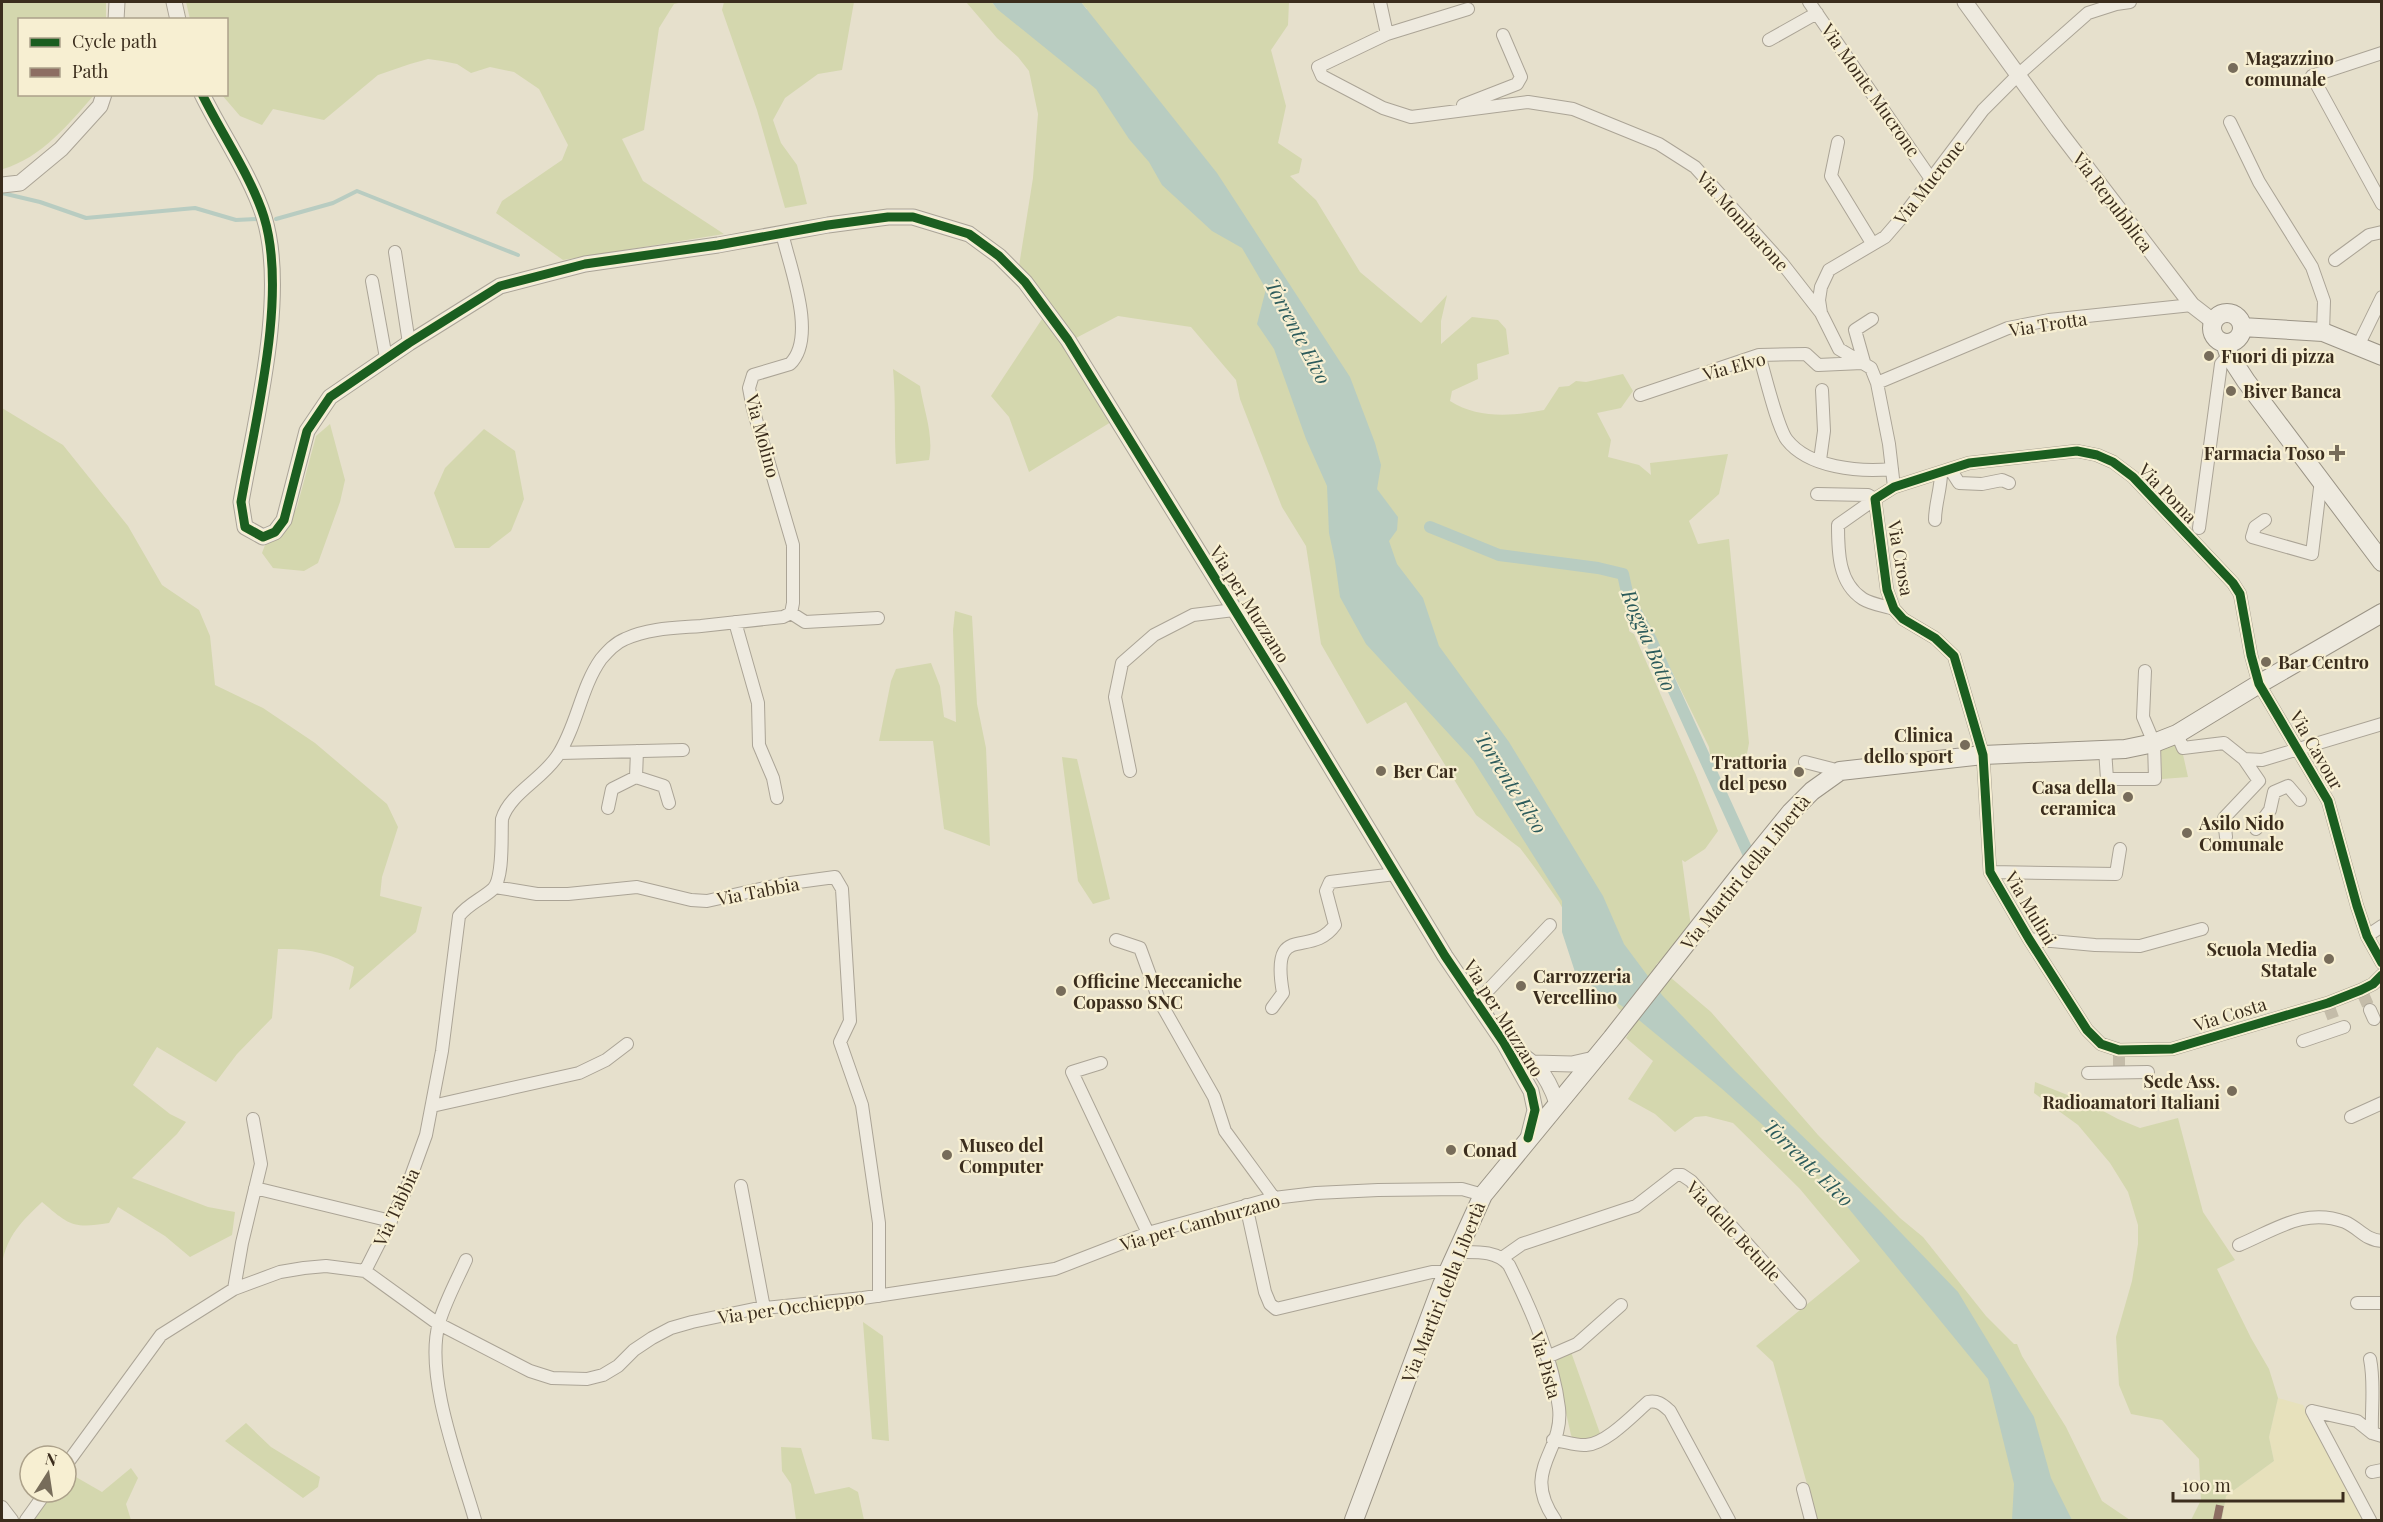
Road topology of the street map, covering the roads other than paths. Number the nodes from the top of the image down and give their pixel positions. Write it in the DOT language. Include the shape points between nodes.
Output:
graph roads {
  1 [pos="117,2"];
  2 [pos="174,2"];
  3 [pos="1380,2"];
  4 [pos="1809,2"];
  5 [pos="1965,2"];
  6 [pos="2130,2"];
  7 [pos="1468,9"];
  8 [pos="1817,13"];
  9 [pos="116,18"];
  10 [pos="178,18"];
  11 [pos="1387,34"];
  12 [pos="1503,35"];
  13 [pos="1769,39"];
  14 [pos="2382,53"];
  15 [pos="2019,74"];
  16 [pos="103,96"];
  17 [pos="203,96"];
  18 [pos="1445,112"];
  19 [pos="2230,122"];
  20 [pos="1838,142"];
  21 [pos="1931,179"];
  22 [pos="2,185"];
  23 [pos="2382,204"];
  24 [pos="2382,232"];
  25 [pos="782,233"];
  26 [pos="1872,243"];
  27 [pos="395,252"];
  28 [pos="2335,260"];
  29 [pos="372,281"];
  30 [pos="2382,297"];
  31 [pos="2192,305"];
  32 [pos="1821,313"];
  33 [pos="1872,319"];
  34 [pos="2214,322"];
  35 [pos="2242,327"];
  36 [pos="2323,332"];
  37 [pos="409,343"];
  38 [pos="2358,346"];
  39 [pos="2227,349"];
  40 [pos="1759,356"];
  41 [pos="2382,356"];
  42 [pos="386,358"];
  43 [pos="1863,362"];
  44 [pos="1878,382"];
  45 [pos="1822,390"];
  46 [pos="1640,395"];
  47 [pos="1820,460"];
  48 [pos="1892,469"];
  49 [pos="1946,471"];
  50 [pos="2320,480"];
  51 [pos="2009,483"];
  52 [pos="1894,487"];
  53 [pos="1817,494"];
  54 [pos="1875,499"];
  55 [pos="1935,520"];
  56 [pos="2265,520"];
  57 [pos="2199,528"];
  58 [pos="2382,562"];
  59 [pos="1234,609"];
  60 [pos="1894,609"];
  61 [pos="791,613"];
  62 [pos="2382,613"];
  63 [pos="878,618"];
  64 [pos="735,622"];
  65 [pos="2145,671"];
  66 [pos="2259,684"];
  67 [pos="2382,724"];
  68 [pos="2177,734"];
  69 [pos="2154,743"];
  70 [pos="2105,748"];
  71 [pos="683,750"];
  72 [pos="2296,750"];
  73 [pos="637,751"];
  74 [pos="560,753"];
  75 [pos="1983,755"];
  76 [pos="2244,759"];
  77 [pos="1805,762"];
  78 [pos="1130,771"];
  79 [pos="1840,771"];
  80 [pos="636,777"];
  81 [pos="777,798"];
  82 [pos="2300,800"];
  83 [pos="669,803"];
  84 [pos="608,808"];
  85 [pos="2256,829"];
  86 [pos="2226,837"];
  87 [pos="2120,849"];
  88 [pos="1990,872"];
  89 [pos="1395,874"];
  90 [pos="495,887"];
  91 [pos="1550,925"];
  92 [pos="2382,926"];
  93 [pos="2202,929"];
  94 [pos="2367,936"];
  95 [pos="2029,939"];
  96 [pos="1116,940"];
  97 [pos="2382,963"];
  98 [pos="2382,975"];
  99 [pos="1477,1002"];
  100 [pos="1272,1008"];
  101 [pos="2339,1027"];
  102 [pos="2087,1030"];
  103 [pos="2303,1041"];
  104 [pos="1504,1043"];
  105 [pos="627,1044"];
  106 [pos="1594,1059"];
  107 [pos="2119,1061"];
  108 [pos="1101,1063"];
  109 [pos="1534,1063"];
  110 [pos="2088,1072"];
  111 [pos="2148,1072"];
  112 [pos="1531,1091"];
  113 [pos="1557,1103"];
  114 [pos="2382,1103"];
  115 [pos="432,1106"];
  116 [pos="2351,1117"];
  117 [pos="253,1119"];
  118 [pos="1528,1138"];
  119 [pos="741,1186"];
  120 [pos="255,1188"];
  121 [pos="1483,1196"];
  122 [pos="1274,1198"];
  123 [pos="1246,1205"];
  124 [pos="390,1221"];
  125 [pos="1148,1233"];
  126 [pos="2382,1241"];
  127 [pos="2239,1245"];
  128 [pos="1457,1252"];
  129 [pos="1502,1258"];
  130 [pos="466,1260"];
  131 [pos="365,1271"];
  132 [pos="1448,1272"];
  133 [pos="1028,1274"];
  134 [pos="234,1289"];
  135 [pos="879,1296"];
  136 [pos="1800,1303"];
  137 [pos="2357,1303"];
  138 [pos="2382,1303"];
  139 [pos="1621,1305"];
  140 [pos="764,1308"];
  141 [pos="439,1323"];
  142 [pos="1547,1357"];
  143 [pos="2370,1359"];
  144 [pos="2377,1435"];
  145 [pos="1553,1440"];
  146 [pos="78,1449"];
  147 [pos="1803,1489"];
  148 [pos="38,1504"];
  149 [pos="2,1507"];
  150 [pos="12,1521"];
  151 [pos="26,1521"];
  152 [pos="475,1521"];
  153 [pos="1354,1521"];
  154 [pos="1555,1521"];
  155 [pos="1729,1521"];
  156 [pos="1811,1521"];
  157 [pos="2370,1521"];
  1 -- 9 [label="street"];
  2 -- 10 [label="street"];
  3 -- 11 [label="street"];
  4 -- 8 [label="street, Via Monte Mucrone"];
  5 -- 15 [label="street, Via Repubblica"];
  6 -- 15 [label="street, Via Mucrone" via="2088,13"];
  7 -- 11 [label="street"];
  8 -- 13 [label="street"];
  8 -- 21 [label="street, Via Monte Mucrone"];
  11 -- 18 [label="street, Via Mombarone" via="1318,67 1323,76 1411,117"];
  12 -- 18 [label="street" via="1521,77 1518,84"];
  14 -- 23 [label="street" via="2312,76"];
  15 -- 21 [label="street, Via Mucrone" via="1983,110"];
  15 -- 31 [label="street, Via Repubblica"];
  16 -- 22 [label="street" via="100,106 61,149 20,183"];
  17 -- 42 [label="street, Via per Muzzano" via="261,210 273,264 267,349 241,501 245,527 263,537 275,532 284,520 307,430 330,397"];
  18 -- 32 [label="street, Via Mombarone" via="1528,102 1573,110 1659,144 1695,167 1782,263"];
  19 -- 36 [label="street" via="2259,182 2312,267 2324,301"];
  20 -- 26 [label="street" via="1831,176"];
  21 -- 26 [label="street, Via Mucrone" via="1885,237"];
  24 -- 28 [label="street" via="2369,235"];
  25 -- 37 [label="street, Via per Muzzano" via="585,264 500,286"];
  25 -- 59 [label="street, Via per Muzzano" via="888,217 914,217 969,234 999,256 1025,282 1068,340"];
  25 -- 61 [label="street, Via Molino" via="799,292 802,332 790,364 753,375 750,388 793,545"];
  26 -- 32 [label="street, Via Mucrone" via="1829,270 1821,287"];
  27 -- 37 [label="street"];
  29 -- 42 [label="street"];
  30 -- 38 [label="street"];
  31 -- 34 [label="street, Via Repubblica"];
  31 -- 44 [label="street, Via Trotta" via="2008,328"];
  32 -- 43 [label="street, Via Mucrone" via="1839,349"];
  33 -- 43 [label="street" via="1856,330"];
  34 -- 35 [label="main road" via="2220,315 2230,314 2238,318"];
  34 -- 39 [label="main road" via="2214,336"];
  35 -- 36 [label="main road"];
  35 -- 39 [label="main road"];
  36 -- 38 [label="main road"];
  37 -- 42 [label="street, Via per Muzzano"];
  38 -- 41 [label="main road"];
  39 -- 50 [label="main road"];
  39 -- 57 [label="street" via="2221,364"];
  40 -- 43 [label="street, Via Elvo" via="1806,354 1818,365"];
  40 -- 46 [label="street, Via Elvo"];
  40 -- 47 [label="street" via="1786,439 1804,455"];
  43 -- 44 [label="street"];
  44 -- 48 [label="street"];
  45 -- 47 [label="street" via="1824,431"];
  47 -- 48 [label="street" via="1855,469"];
  48 -- 52 [label="street"];
  49 -- 51 [label="street" via="1959,483"];
  49 -- 52 [label="street, Via Poma"];
  49 -- 55 [label="street" via="1936,494"];
  49 -- 66 [label="street, Via Poma" via="1969,463 2077,451 2113,462 2133,477 2233,583 2240,594"];
  50 -- 56 [label="street" via="2312,554 2252,537 2255,527"];
  50 -- 58 [label="main road"];
  52 -- 54 [label="street, Via Crosa"];
  53 -- 54 [label="street" via="1868,495"];
  54 -- 60 [label="street, Via Crosa" via="1887,590"];
  54 -- 60 [label="street, Via Crosa" via="1838,525 1838,552 1852,589 1864,599"];
  59 -- 78 [label="street" via="1193,615 1154,635 1122,663 1115,697"];
  59 -- 89 [label="street, Via per Muzzano"];
  60 -- 75 [label="street, Via Crosa" via="1954,656"];
  61 -- 63 [label="street" via="805,622"];
  61 -- 64 [label="street"];
  62 -- 66 [label="main road, Via Martiri della Libertà"];
  64 -- 74 [label="street" via="641,633 613,646 594,673"];
  64 -- 81 [label="street" via="758,704 759,745"];
  65 -- 69 [label="street" via="2140,718"];
  66 -- 68 [label="main road, Via Martiri della Libertà"];
  66 -- 72 [label="street, Via Cavour"];
  67 -- 72 [label="street"];
  68 -- 69 [label="main road, Via Martiri della Libertà"];
  68 -- 76 [label="street" via="2183,748 2224,743"];
  69 -- 70 [label="main road, Via Martiri della Libertà"];
  69 -- 70 [label="street" via="2155,779 2107,779"];
  70 -- 75 [label="main road, Via Martiri della Libertà"];
  71 -- 73 [label="street"];
  72 -- 76 [label="street" via="2262,760"];
  72 -- 94 [label="street, Via Cavour" via="2328,801"];
  73 -- 74 [label="street"];
  73 -- 80 [label="street"];
  74 -- 90 [label="street" via="504,812"];
  75 -- 79 [label="main road, Via Martiri della Libertà"];
  75 -- 88 [label="street, Via Mulini"];
  76 -- 86 [label="street" via="2259,781 2224,818"];
  77 -- 79 [label="street"];
  79 -- 106 [label="main road, Via Martiri della Libertà" via="1791,812"];
  80 -- 83 [label="street" via="664,786"];
  80 -- 84 [label="street" via="612,789"];
  82 -- 85 [label="street" via="2288,786 2269,788 2270,810"];
  87 -- 88 [label="street" via="2116,874"];
  88 -- 95 [label="street, Via Mulini"];
  89 -- 99 [label="street, Via per Muzzano"];
  89 -- 100 [label="street" via="1330,882 1326,891 1335,925 1328,935 1290,945 1281,956 1279,969 1284,993"];
  90 -- 115 [label="street, Via Tabbia" via="459,916"];
  90 -- 135 [label="street, Via Tabbia" via="537,894 637,887 707,901 783,884 835,878 842,889 850,1021 840,1042 864,1117 879,1223"];
  91 -- 99 [label="street"];
  92 -- 94 [label="street"];
  93 -- 95 [label="street" via="2140,946"];
  94 -- 97 [label="street, Via Cavour"];
  95 -- 102 [label="street, Via Mulini"];
  96 -- 122 [label="street" via="1140,948 1159,1000 1214,1097 1225,1131"];
  98 -- 107 [label="street, Via Costa" via="2362,992 2328,1005"];
  99 -- 104 [label="street, Via per Muzzano"];
  101 -- 103 [label="street"];
  102 -- 107 [label="street, Via Costa"];
  104 -- 109 [label="street, Via per Muzzano"];
  104 -- 112 [label="street, Via per Muzzano"];
  105 -- 115 [label="street" via="579,1073"];
  106 -- 109 [label="street, Via per Muzzano" via="1572,1064"];
  106 -- 113 [label="main road, Via Martiri della Libertà"];
  107 -- 110 [label="street"];
  107 -- 111 [label="street"];
  108 -- 125 [label="street" via="1072,1072"];
  109 -- 113 [label="street, Via per Muzzano" via="1546,1076"];
  112 -- 113 [label="street, Via per Muzzano"];
  112 -- 118 [label="street, Via per Muzzano" via="1535,1110"];
  113 -- 118 [label="main road, Via Martiri della Libertà"];
  114 -- 116 [label="street"];
  115 -- 124 [label="street, Via Tabbia" via="420,1153"];
  117 -- 120 [label="street" via="261,1164"];
  118 -- 121 [label="main road, Via Martiri della Libertà"];
  119 -- 140 [label="street"];
  120 -- 124 [label="street"];
  120 -- 134 [label="street"];
  121 -- 122 [label="street, Via per Camburzano" via="1462,1189 1377,1190"];
  121 -- 128 [label="main road, Via Martiri della Libertà"];
  122 -- 123 [label="street, Via per Camburzano"];
  123 -- 125 [label="street, Via per Camburzano"];
  123 -- 132 [label="street" via="1265,1292 1276,1309 1432,1272"];
  124 -- 131 [label="street, Via Tabbia"];
  125 -- 133 [label="street, Via per Camburzano" via="1055,1269"];
  126 -- 127 [label="street" via="2371,1240 2346,1223 2317,1216 2298,1219"];
  128 -- 129 [label="street" via="1483,1252"];
  128 -- 132 [label="main road, Via Martiri della Libertà"];
  129 -- 136 [label="street, Via delle Betulle" via="1522,1244 1636,1206 1676,1175 1682,1175"];
  129 -- 142 [label="street, Via Pista" via="1516,1280"];
  130 -- 141 [label="street"];
  131 -- 134 [label="street, Via per Occhieppo" via="326,1266 304,1268 280,1272"];
  131 -- 141 [label="street, Via per Occhieppo"];
  132 -- 153 [label="main road, Via Martiri della Libertà"];
  133 -- 135 [label="street, Via per Occhieppo"];
  134 -- 146 [label="street, Via per Occhieppo" via="161,1335"];
  135 -- 140 [label="street, Via per Occhieppo"];
  137 -- 138 [label="street"];
  139 -- 142 [label="street" via="1577,1344"];
  140 -- 141 [label="street, Via per Occhieppo" via="671,1328 634,1350 603,1376 578,1379 552,1378 530,1371"];
  141 -- 152 [label="street" via="435,1349 439,1394"];
  142 -- 145 [label="street, Via Pista" via="1559,1408"];
  143 -- 144 [label="street" via="2374,1377 2371,1408"];
  144 -- 157 [label="street" via="2357,1421 2312,1411"];
  145 -- 154 [label="street, Via Pista" via="1543,1465 1540,1489"];
  145 -- 155 [label="street" via="1595,1444 1648,1402 1662,1404 1670,1411"];
  147 -- 156 [label="street"];
  148 -- 151 [label="street"];
  149 -- 150 [label="street"];
}
